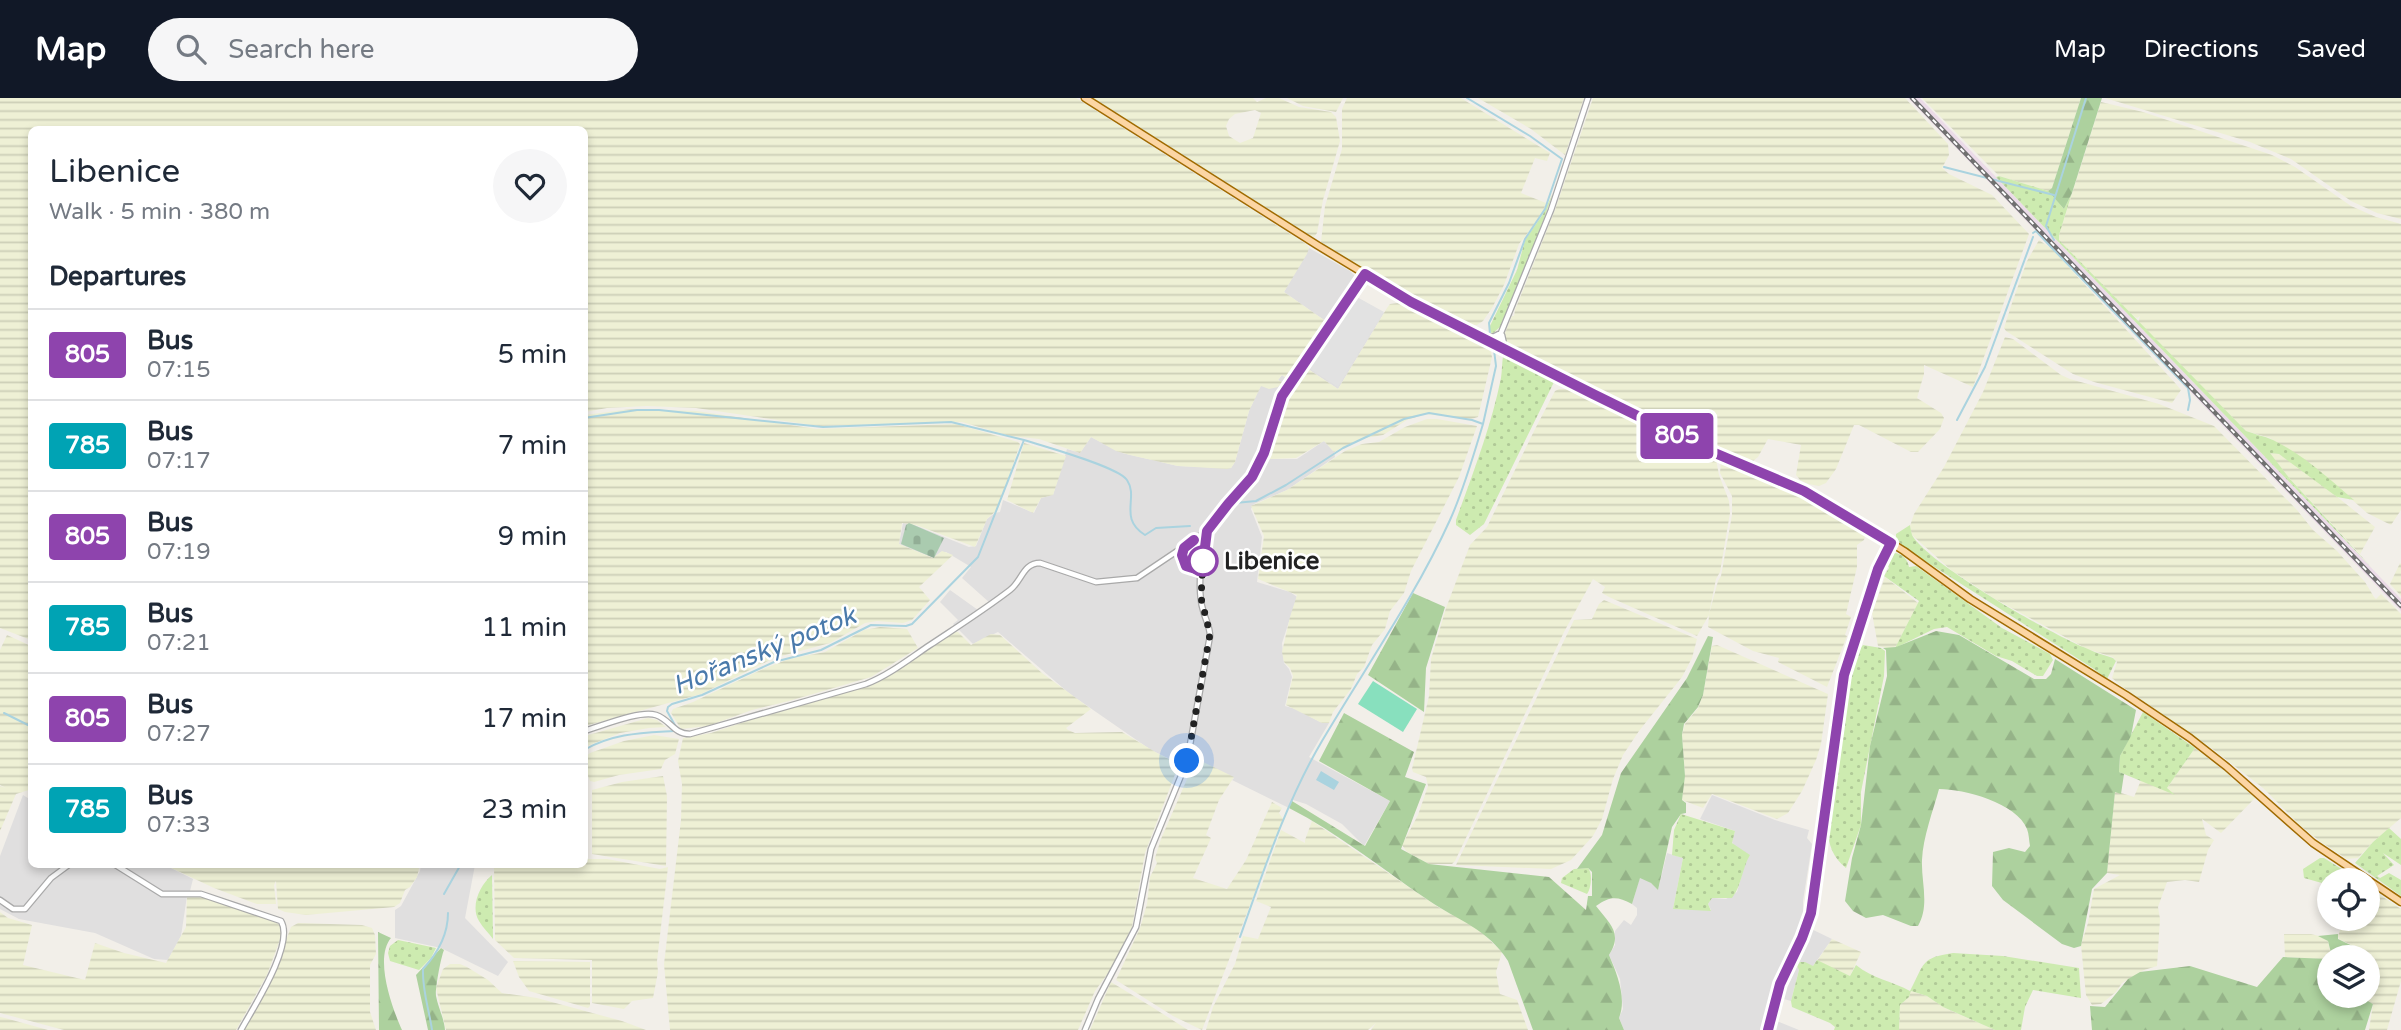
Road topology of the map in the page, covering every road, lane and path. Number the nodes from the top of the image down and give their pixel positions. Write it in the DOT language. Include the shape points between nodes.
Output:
graph roads {
  1 [pos="1085,98"];
  2 [pos="1588,98"];
  3 [pos="1365,274"];
  4 [pos="1502,331"];
  5 [pos="1472,333"];
  6 [pos="1496,345"];
  7 [pos="1522,359"];
  8 [pos="1207,531"];
  9 [pos="1891,543"];
  10 [pos="588,730"];
  11 [pos="65,868"];
  12 [pos="120,868"];
  13 [pos="0,900"];
  14 [pos="2401,902"];
  15 [pos="241,1030"];
  16 [pos="1085,1030"];
  17 [pos="1768,1030"];
  1 -- 3 [label="main road"];
  2 -- 4 [label="street" via="1551,210"];
  3 -- 5 [label="main road"];
  3 -- 8 [label="street" via="1282,396 1252,477"];
  4 -- 5 [label="street" via="1491,338"];
  4 -- 6 [label="street"];
  4 -- 7 [label="street" via="1504,344"];
  5 -- 6 [label="main road"];
  6 -- 7 [label="main road"];
  7 -- 9 [label="main road" via="1684,439 1804,491"];
  8 -- 10 [label="street" via="1137,578 1096,582 1040,563 1027,566 1012,589 861,685 697,733 675,731 659,716 647,714"];
  8 -- 16 [label="street" via="1201,598 1210,636 1187,761 1151,849 1136,927"];
  9 -- 14 [label="main road" via="1970,599 2190,738 2313,843"];
  9 -- 17 [label="street" via="1878,569 1844,675 1806,930 1780,984"];
  11 -- 13 [label="street" via="25,909 13,909"];
  12 -- 15 [label="street" via="162,894 201,894 282,922 285,934 277,960"];
}
